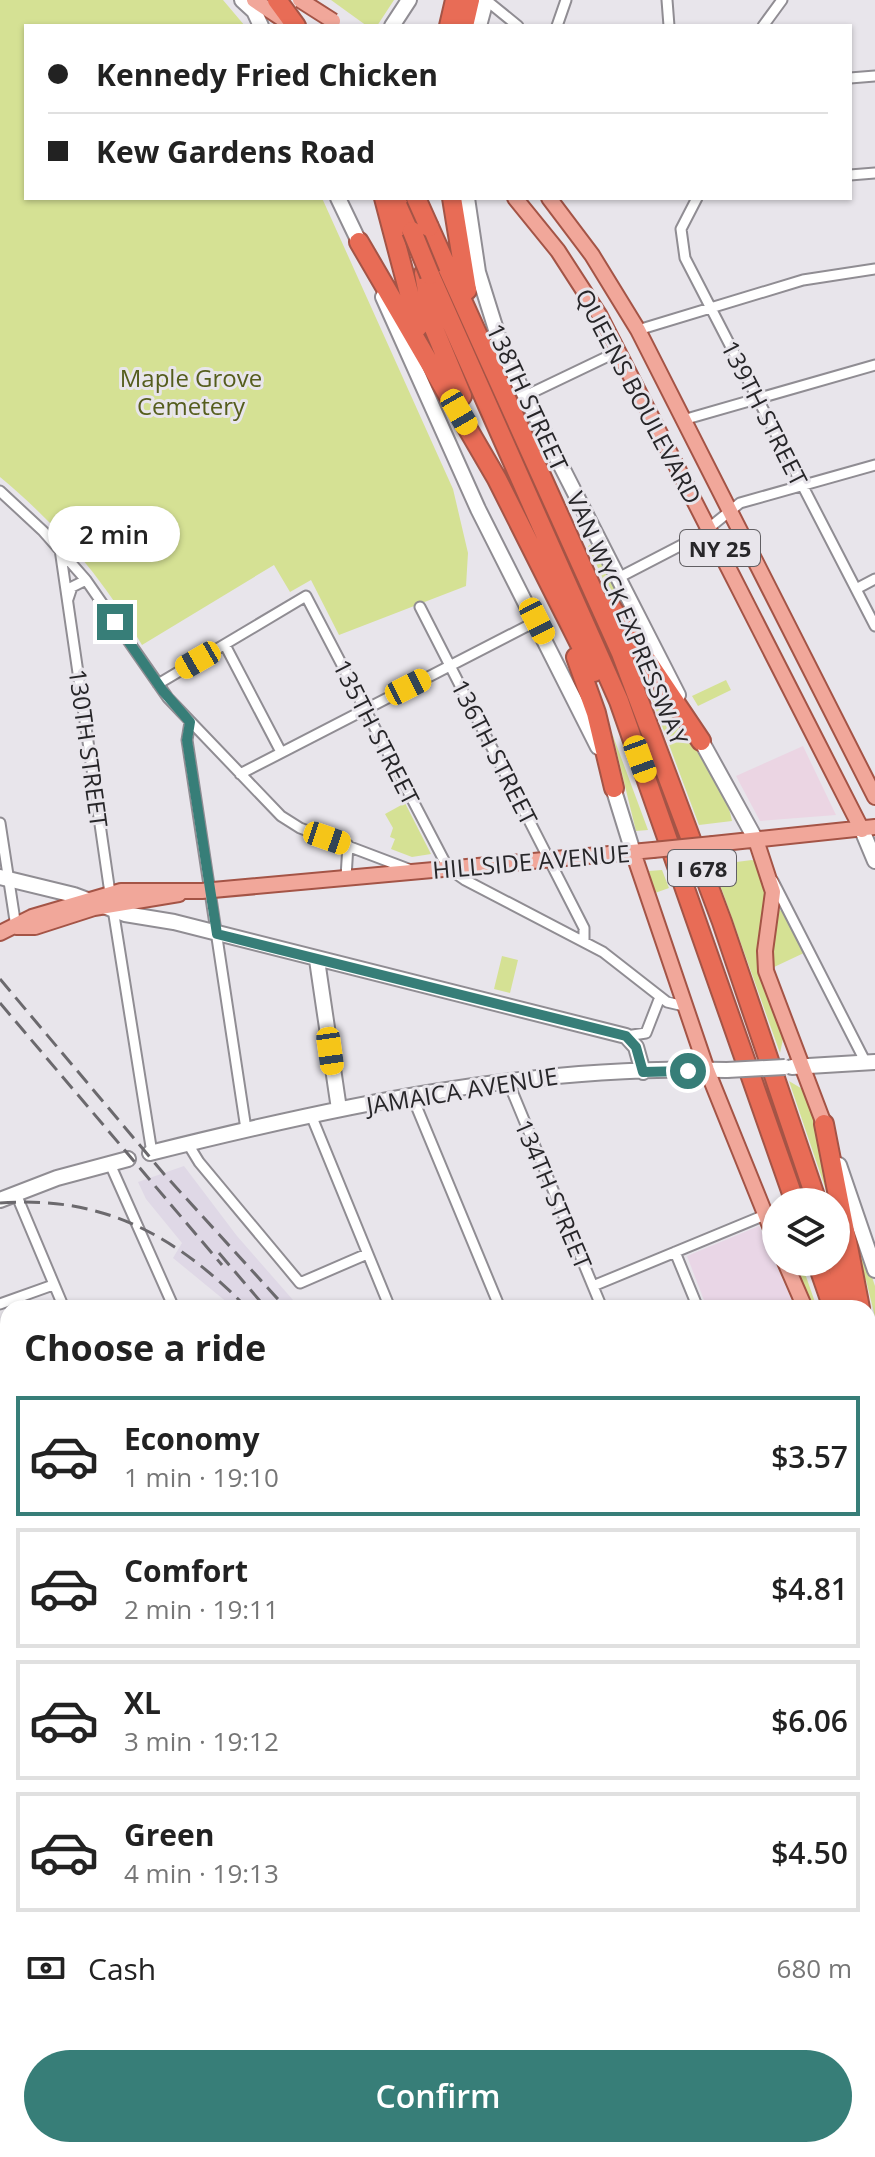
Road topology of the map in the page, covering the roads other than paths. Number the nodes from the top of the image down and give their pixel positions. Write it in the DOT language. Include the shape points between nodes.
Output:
graph roads {
  1 [pos="242,0"];
  2 [pos="254,0"];
  3 [pos="300,0"];
  4 [pos="310,0"];
  5 [pos="409,0"];
  6 [pos="455,0"];
  7 [pos="470,0"];
  8 [pos="486,0"];
  9 [pos="566,0"];
  10 [pos="667,0"];
  11 [pos="782,0"];
  12 [pos="274,5"];
  13 [pos="260,24"];
  14 [pos="292,24"];
  15 [pos="325,24"];
  16 [pos="337,24"];
  17 [pos="393,24"];
  18 [pos="449,24"];
  19 [pos="464,24"];
  20 [pos="480,24"];
  21 [pos="516,24"];
  22 [pos="558,24"];
  23 [pos="669,24"];
  24 [pos="764,24"];
  25 [pos="875,76"];
  26 [pos="852,78"];
  27 [pos="875,173"];
  28 [pos="852,175"];
  29 [pos="339,200"];
  30 [pos="385,200"];
  31 [pos="397,200"];
  32 [pos="416,200"];
  33 [pos="424,200"];
  34 [pos="452,200"];
  35 [pos="467,200"];
  36 [pos="517,200"];
  37 [pos="550,200"];
  38 [pos="696,200"];
  39 [pos="420,229"];
  40 [pos="359,242"];
  41 [pos="875,269"];
  42 [pos="710,306"];
  43 [pos="638,330"];
  44 [pos="484,351"];
  45 [pos="619,351"];
  46 [pos="875,365"];
  47 [pos="446,389"];
  48 [pos="525,396"];
  49 [pos="757,396"];
  50 [pos="683,420"];
  51 [pos="875,465"];
  52 [pos="497,479"];
  53 [pos="803,487"];
  54 [pos="0,491"];
  55 [pos="729,511"];
  56 [pos="710,528"];
  57 [pos="570,540"];
  58 [pos="60,549"];
  59 [pos="618,578"];
  60 [pos="875,579"];
  61 [pos="86,580"];
  62 [pos="548,584"];
  63 [pos="856,589"];
  64 [pos="68,602"];
  65 [pos="420,607"];
  66 [pos="537,621"];
  67 [pos="875,626"];
  68 [pos="225,645"];
  69 [pos="451,665"];
  70 [pos="158,684"];
  71 [pos="365,709"];
  72 [pos="190,722"];
  73 [pos="701,741"];
  74 [pos="281,752"];
  75 [pos="240,774"];
  76 [pos="614,788"];
  77 [pos="875,797"];
  78 [pos="660,816"];
  79 [pos="0,823"];
  80 [pos="869,828"];
  81 [pos="756,840"];
  82 [pos="348,845"];
  83 [pos="633,852"];
  84 [pos="550,859"];
  85 [pos="875,861"];
  86 [pos="448,868"];
  87 [pos="415,871"];
  88 [pos="346,877"];
  89 [pos="4,878"];
  90 [pos="772,880"];
  91 [pos="210,890"];
  92 [pos="187,891"];
  93 [pos="86,900"];
  94 [pos="148,901"];
  95 [pos="109,903"];
  96 [pos="174,922"];
  97 [pos="16,927"];
  98 [pos="0,933"];
  99 [pos="217,934"];
  100 [pos="584,942"];
  101 [pos="317,960"];
  102 [pos="660,997"];
  103 [pos="684,1006"];
  104 [pos="626,1036"];
  105 [pos="871,1062"];
  106 [pos="804,1066"];
  107 [pos="707,1070"];
  108 [pos="643,1072"];
  109 [pos="507,1079"];
  110 [pos="412,1096"];
  111 [pos="339,1109"];
  112 [pos="311,1115"];
  113 [pos="824,1124"];
  114 [pos="246,1129"];
  115 [pos="188,1144"];
  116 [pos="151,1153"];
  117 [pos="128,1159"];
  118 [pos="110,1164"];
  119 [pos="790,1188"];
  120 [pos="812,1188"];
  121 [pos="16,1194"];
  122 [pos="0,1200"];
  123 [pos="762,1208"];
  124 [pos="762,1216"];
  125 [pos="675,1252"];
  126 [pos="367,1254"];
  127 [pos="875,1270"];
  128 [pos="791,1276"];
  129 [pos="822,1276"];
  130 [pos="841,1276"];
  131 [pos="53,1285"];
  132 [pos="593,1286"];
  133 [pos="11,1300"];
  134 [pos="60,1300"];
  135 [pos="170,1300"];
  136 [pos="387,1300"];
  137 [pos="497,1300"];
  138 [pos="599,1300"];
  139 [pos="695,1300"];
  140 [pos="802,1300"];
  141 [pos="830,1300"];
  142 [pos="849,1300"];
  143 [pos="858,1300"];
  1 -- 13 [label="main road"];
  2 -- 12 [label="main road"];
  3 -- 16 [label="main road, bridge"];
  4 -- 15 [label="highway"];
  5 -- 17 [label="main road"];
  6 -- 18 [label="highway"];
  7 -- 19 [label="highway"];
  8 -- 20 [label="main road"];
  8 -- 21 [label="street"];
  9 -- 22 [label="street"];
  10 -- 23 [label="street"];
  11 -- 24 [label="street"];
  12 -- 14 [label="highway"];
  25 -- 26 [label="street"];
  27 -- 28 [label="street"];
  29 -- 40 [label="main road"];
  30 -- 47 [label="highway" via="414,314"];
  31 -- 39 [label="highway, VAN WYCK EXPRESSWAY / I 678"];
  32 -- 39 [label="highway, VAN WYCK EXPRESSWAY / I 678, bridge"];
  33 -- 52 [label="highway" via="423,270 433,326"];
  34 -- 44 [label="highway" via="462,270"];
  35 -- 48 [label="main road, 138TH STREET" via="486,303"];
  36 -- 45 [label="main road, QUEENS BOULEVARD / NY 25" via="579,280"];
  37 -- 43 [label="main road, QUEENS BOULEVARD / NY 25"];
  38 -- 42 [label="street, 139TH STREET" via="682,224 681,244"];
  39 -- 44 [label="highway, VAN WYCK EXPRESSWAY / I 678"];
  39 -- 78 [label="highway, VAN WYCK EXPRESSWAY / I 678, bridge" via="430,275 608,673"];
  40 -- 47 [label="highway"];
  40 -- 66 [label="main road" via="478,509"];
  41 -- 42 [label="street" via="819,276"];
  42 -- 43 [label="street"];
  42 -- 49 [label="street, 139TH STREET"];
  43 -- 50 [label="main road, QUEENS BOULEVARD / NY 25"];
  44 -- 57 [label="highway, VAN WYCK EXPRESSWAY / I 678"];
  45 -- 48 [label="street"];
  45 -- 56 [label="main road, QUEENS BOULEVARD / NY 25"];
  46 -- 49 [label="street"];
  47 -- 52 [label="highway"];
  48 -- 59 [label="main road, 138TH STREET"];
  49 -- 50 [label="street"];
  49 -- 53 [label="street, 139TH STREET"];
  50 -- 55 [label="main road, QUEENS BOULEVARD / NY 25"];
  51 -- 53 [label="street"];
  52 -- 62 [label="highway"];
  53 -- 55 [label="street" via="746,501"];
  53 -- 63 [label="street, 139TH STREET"];
  54 -- 58 [label="street"];
  55 -- 56 [label="street"];
  55 -- 77 [label="main road, QUEENS BOULEVARD / NY 25"];
  56 -- 59 [label="street"];
  56 -- 80 [label="main road, QUEENS BOULEVARD / NY 25"];
  57 -- 73 [label="highway"];
  57 -- 120 [label="highway, VAN WYCK EXPRESSWAY / I 678" via="621,653 682,812"];
  58 -- 61 [label="street"];
  58 -- 64 [label="street, 130TH STREET"];
  59 -- 73 [label="main road, 138TH STREET"];
  60 -- 63 [label="street"];
  61 -- 64 [label="street" via="72,587"];
  61 -- 70 [label="street"];
  62 -- 76 [label="highway" via="596,713"];
  62 -- 78 [label="highway" via="588,657"];
  63 -- 67 [label="street, 139TH STREET"];
  64 -- 95 [label="street, 130TH STREET"];
  65 -- 69 [label="street, 136TH STREET"];
  66 -- 69 [label="street"];
  66 -- 76 [label="main road"];
  68 -- 70 [label="street"];
  68 -- 71 [label="street, 135TH STREET" via="306,596"];
  68 -- 74 [label="street"];
  69 -- 71 [label="street"];
  69 -- 84 [label="street, 136TH STREET"];
  70 -- 72 [label="street"];
  71 -- 74 [label="street"];
  71 -- 86 [label="street, 135TH STREET"];
  72 -- 75 [label="street"];
  72 -- 91 [label="street" via="187,740"];
  73 -- 81 [label="main road, 138TH STREET"];
  74 -- 75 [label="street"];
  75 -- 82 [label="street" via="290,823"];
  76 -- 83 [label="main road"];
  78 -- 119 [label="highway, VAN WYCK EXPRESSWAY / I 678"];
  79 -- 89 [label="street"];
  80 -- 81 [label="main road, HILLSIDE AVENUE"];
  80 -- 85 [label="main road, QUEENS BOULEVARD"];
  81 -- 83 [label="main road, HILLSIDE AVENUE, bridge"];
  81 -- 90 [label="main road"];
  82 -- 87 [label="street"];
  82 -- 88 [label="street"];
  83 -- 84 [label="main road, HILLSIDE AVENUE"];
  83 -- 103 [label="main road"];
  84 -- 86 [label="main road, HILLSIDE AVENUE"];
  84 -- 100 [label="street, 136TH STREET" via="584,928"];
  86 -- 87 [label="main road, HILLSIDE AVENUE"];
  86 -- 100 [label="street"];
  87 -- 88 [label="main road, HILLSIDE AVENUE"];
  88 -- 91 [label="main road, HILLSIDE AVENUE"];
  89 -- 93 [label="main road"];
  89 -- 97 [label="street"];
  90 -- 105 [label="street"];
  90 -- 106 [label="main road" via="766,971"];
  91 -- 92 [label="main road, HILLSIDE AVENUE"];
  91 -- 99 [label="street"];
  92 -- 94 [label="main road, HILLSIDE AVENUE"];
  92 -- 95 [label="main road, HILLSIDE AVENUE" via="163,889"];
  93 -- 95 [label="main road, HILLSIDE AVENUE"];
  93 -- 97 [label="main road, HILLSIDE AVENUE"];
  94 -- 95 [label="main road, HILLSIDE AVENUE"];
  94 -- 96 [label="main road" via="151,914"];
  95 -- 96 [label="main road"];
  95 -- 97 [label="main road, HILLSIDE AVENUE" via="35,927"];
  95 -- 116 [label="street, 130TH STREET"];
  96 -- 99 [label="main road"];
  97 -- 98 [label="main road, HILLSIDE AVENUE"];
  99 -- 101 [label="main road"];
  99 -- 114 [label="street"];
  100 -- 102 [label="street"];
  101 -- 104 [label="main road"];
  101 -- 111 [label="main road"];
  102 -- 103 [label="street"];
  102 -- 104 [label="street" via="646,1033"];
  103 -- 107 [label="main road"];
  104 -- 108 [label="main road" via="636,1047"];
  105 -- 106 [label="main road, JAMAICA AVENUE"];
  106 -- 107 [label="main road, JAMAICA AVENUE, bridge"];
  106 -- 113 [label="main road"];
  107 -- 108 [label="main road, JAMAICA AVENUE"];
  107 -- 123 [label="main road"];
  108 -- 109 [label="main road, JAMAICA AVENUE"];
  109 -- 110 [label="main road, JAMAICA AVENUE"];
  109 -- 132 [label="street, 134TH STREET"];
  110 -- 111 [label="main road, JAMAICA AVENUE"];
  110 -- 137 [label="street"];
  111 -- 112 [label="main road, JAMAICA AVENUE"];
  112 -- 114 [label="main road, JAMAICA AVENUE"];
  112 -- 126 [label="street"];
  113 -- 127 [label="main road"];
  113 -- 143 [label="highway"];
  114 -- 115 [label="main road, JAMAICA AVENUE"];
  115 -- 116 [label="main road, JAMAICA AVENUE"];
  115 -- 126 [label="street" via="300,1283"];
  117 -- 118 [label="main road"];
  118 -- 121 [label="main road"];
  118 -- 135 [label="street"];
  121 -- 122 [label="main road"];
  121 -- 131 [label="street"];
  124 -- 125 [label="street"];
  125 -- 132 [label="street"];
  125 -- 139 [label="street"];
  126 -- 136 [label="street"];
  128 -- 140 [label="main road"];
  129 -- 141 [label="highway"];
  130 -- 142 [label="highway"];
  131 -- 133 [label="street"];
  131 -- 134 [label="street"];
  132 -- 138 [label="street, 134TH STREET"];
}
